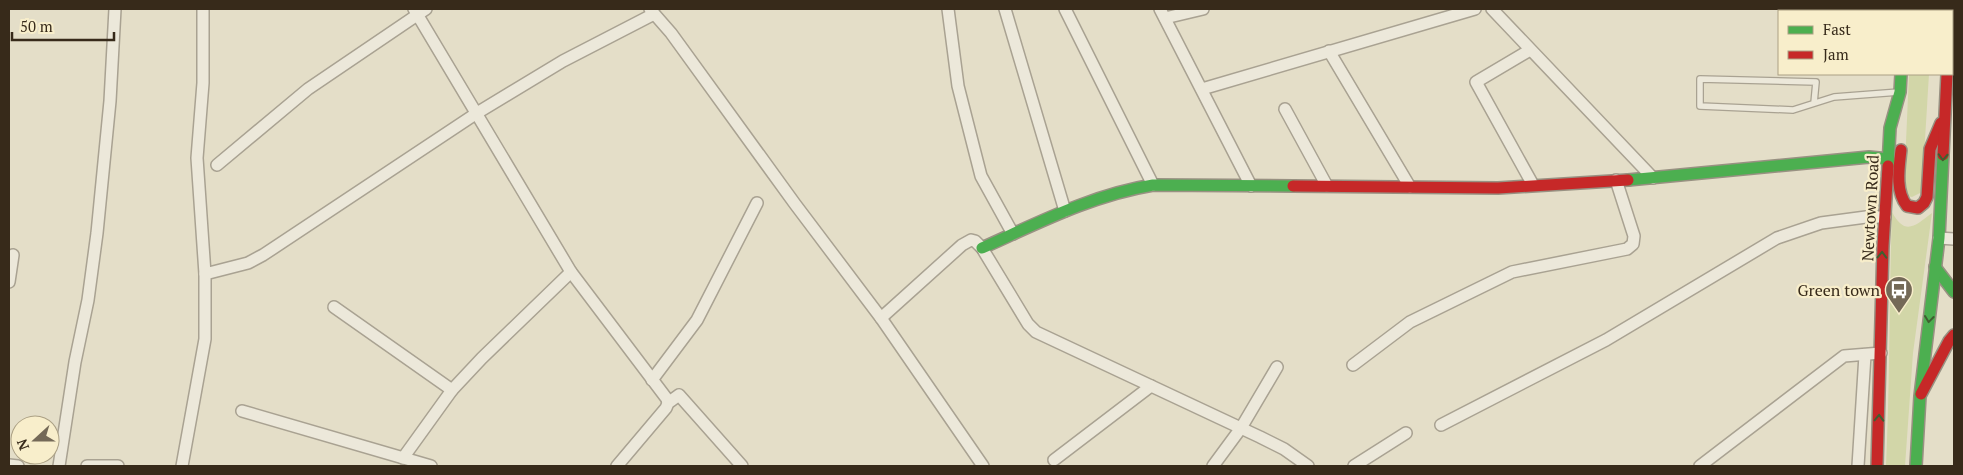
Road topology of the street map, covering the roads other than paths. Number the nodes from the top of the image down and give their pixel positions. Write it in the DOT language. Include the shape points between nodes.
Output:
graph roads {
  1 [pos="114,9"];
  2 [pos="203,9"];
  3 [pos="948,9"];
  4 [pos="1005,9"];
  5 [pos="1065,9"];
  6 [pos="1203,9"];
  7 [pos="1475,9"];
  8 [pos="1492,9"];
  9 [pos="419,11"];
  10 [pos="652,11"];
  11 [pos="1162,13"];
  12 [pos="1530,50"];
  13 [pos="1329,51"];
  14 [pos="1901,75"];
  15 [pos="1947,75"];
  16 [pos="1202,89"];
  17 [pos="1900,92"];
  18 [pos="1814,103"];
  19 [pos="1285,110"];
  20 [pos="477,113"];
  21 [pos="1946,114"];
  22 [pos="1889,159"];
  23 [pos="217,166"];
  24 [pos="1653,178"];
  25 [pos="1616,180"];
  26 [pos="1153,185"];
  27 [pos="1252,186"];
  28 [pos="1327,186"];
  29 [pos="1533,186"];
  30 [pos="1410,187"];
  31 [pos="757,203"];
  32 [pos="1065,211"];
  33 [pos="1884,217"];
  34 [pos="1012,234"];
  35 [pos="1939,238"];
  36 [pos="1954,239"];
  37 [pos="982,248"];
  38 [pos="13,255"];
  39 [pos="1935,267"];
  40 [pos="571,272"];
  41 [pos="205,274"];
  42 [pos="9,282"];
  43 [pos="1954,292"];
  44 [pos="334,307"];
  45 [pos="881,318"];
  46 [pos="1952,340"];
  47 [pos="1881,353"];
  48 [pos="1865,354"];
  49 [pos="1354,365"];
  50 [pos="1278,367"];
  51 [pos="652,380"];
  52 [pos="1151,386"];
  53 [pos="452,390"];
  54 [pos="1920,396"];
  55 [pos="668,403"];
  56 [pos="242,411"];
  57 [pos="1441,425"];
  58 [pos="1240,428"];
  59 [pos="1406,433"];
  60 [pos="403,458"];
  61 [pos="1054,460"];
  62 [pos="9,465"];
  63 [pos="18,466"];
  64 [pos="59,466"];
  65 [pos="87,466"];
  66 [pos="118,466"];
  67 [pos="182,466"];
  68 [pos="431,466"];
  69 [pos="617,466"];
  70 [pos="742,466"];
  71 [pos="983,466"];
  72 [pos="1213,466"];
  73 [pos="1308,466"];
  74 [pos="1354,466"];
  75 [pos="1700,466"];
  76 [pos="1858,466"];
  77 [pos="1877,466"];
  78 [pos="1916,466"];
  1 -- 64 [label="street" via="110,101 96,243"];
  2 -- 41 [label="street" via="203,83 196,158"];
  3 -- 34 [label="street" via="958,86 981,176"];
  4 -- 32 [label="street"];
  5 -- 26 [label="street"];
  6 -- 11 [label="street"];
  7 -- 13 [label="street"];
  8 -- 12 [label="street"];
  9 -- 20 [label="street"];
  9 -- 23 [label="street" via="308,89"];
  10 -- 20 [label="street"];
  10 -- 45 [label="street"];
  11 -- 16 [label="street"];
  12 -- 24 [label="street"];
  12 -- 29 [label="street" via="1476,82"];
  13 -- 16 [label="street"];
  13 -- 30 [label="street"];
  14 -- 17 [label="main road, Newtown Road"];
  15 -- 21 [label="main road"];
  16 -- 27 [label="street"];
  17 -- 18 [label="lane" via="1834,97"];
  17 -- 21 [label="main road" via="1900,193 1902,202 1909,207 1925,203 1930,149"];
  17 -- 22 [label="main road, Newtown Road" via="1890,128"];
  18 -- 18 [label="lane" via="1816,82 1700,79 1700,106 1793,110"];
  19 -- 28 [label="street"];
  20 -- 40 [label="street"];
  20 -- 41 [label="street" via="248,263"];
  21 -- 35 [label="main road, one-way"];
  22 -- 24 [label="main road" via="1869,157"];
  22 -- 33 [label="main road, Newtown Road"];
  24 -- 25 [label="main road"];
  25 -- 29 [label="main road"];
  25 -- 49 [label="street" via="1634,236 1633,244 1627,249 1512,272 1410,322"];
  26 -- 27 [label="main road"];
  26 -- 32 [label="main road" via="1130,188"];
  27 -- 28 [label="main road"];
  28 -- 30 [label="main road"];
  29 -- 30 [label="main road"];
  31 -- 51 [label="street" via="697,320"];
  32 -- 34 [label="main road"];
  47 -- 33 [label="main road, Newtown Road, one-way"];
  33 -- 57 [label="street" via="1821,223 1777,238 1606,340"];
  34 -- 37 [label="main road"];
  35 -- 36 [label="street"];
  35 -- 39 [label="main road"];
  37 -- 45 [label="street" via="975,241 966,242"];
  37 -- 52 [label="street" via="1036,332"];
  38 -- 42 [label="street"];
  39 -- 43 [label="main road"];
  39 -- 54 [label="main road, one-way"];
  40 -- 51 [label="street"];
  40 -- 53 [label="street"];
  41 -- 67 [label="street" via="206,338"];
  44 -- 53 [label="street"];
  45 -- 71 [label="street"];
  46 -- 54 [label="main road"];
  47 -- 48 [label="street"];
  77 -- 47 [label="main road, Newtown Road, one-way"];
  48 -- 75 [label="street" via="1844,356"];
  48 -- 76 [label="street"];
  50 -- 58 [label="street"];
  51 -- 55 [label="street"];
  52 -- 58 [label="street"];
  52 -- 61 [label="street"];
  53 -- 60 [label="street"];
  54 -- 78 [label="main road"];
  55 -- 69 [label="street"];
  55 -- 70 [label="street" via="679,395"];
  56 -- 60 [label="street"];
  58 -- 72 [label="street"];
  58 -- 73 [label="street"];
  59 -- 74 [label="street"];
  60 -- 68 [label="street"];
  62 -- 63 [label="street"];
  65 -- 66 [label="street"];
}
